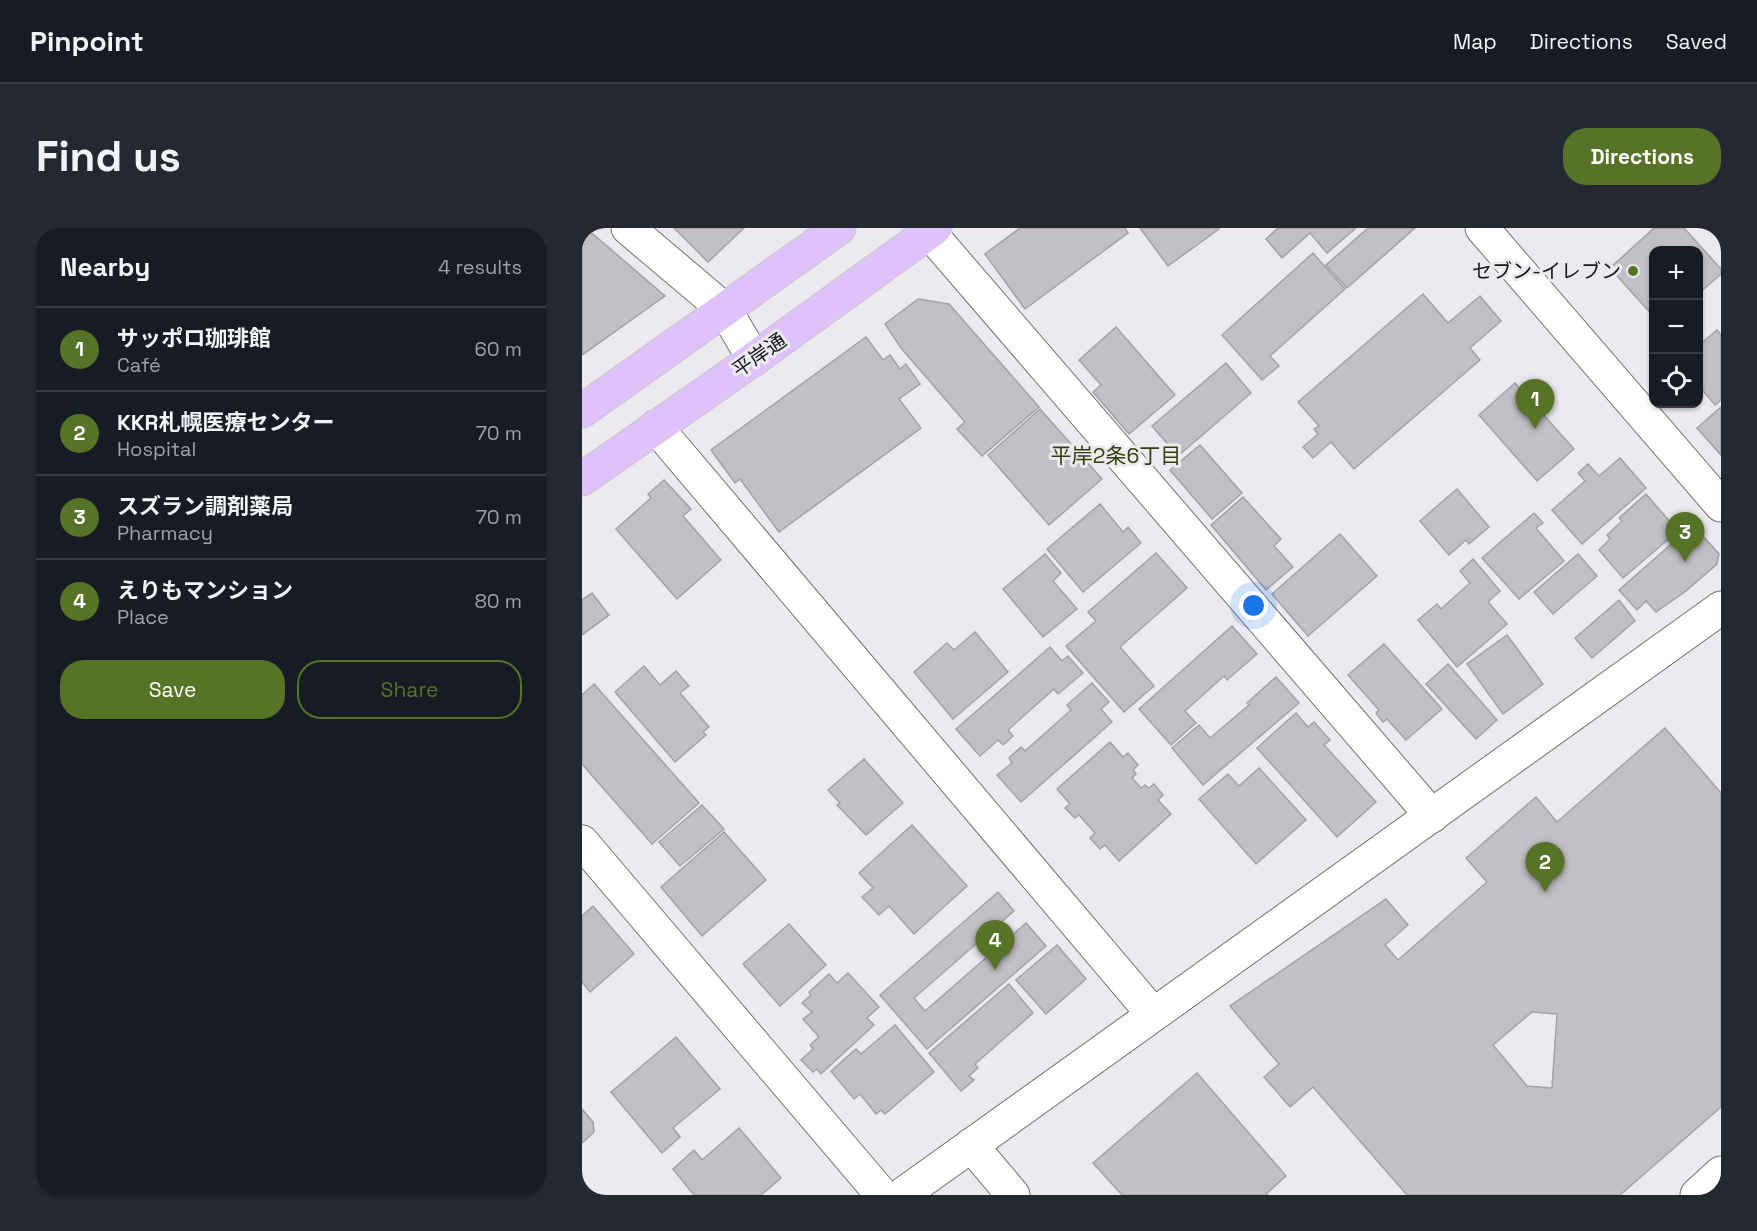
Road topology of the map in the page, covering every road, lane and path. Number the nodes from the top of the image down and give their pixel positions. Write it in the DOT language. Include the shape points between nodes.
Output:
graph roads {
  1 [pos="628,228"];
  2 [pos="839,228"];
  3 [pos="1482,228"];
  4 [pos="932,230"];
  5 [pos="725,310"];
  6 [pos="754,359"];
  7 [pos="582,411"];
  8 [pos="656,427"];
  9 [pos="582,479"];
  10 [pos="1721,505"];
  11 [pos="1721,608"];
  12 [pos="1432,816"];
  13 [pos="582,842"];
  14 [pos="1153,1014"];
  15 [pos="971,1145"];
  16 [pos="1721,1173"];
  17 [pos="882,1195"];
  18 [pos="902,1195"];
  19 [pos="1013,1195"];
  20 [pos="1697,1195"];
  1 -- 5 [label="street"];
  2 -- 5 [label="highway"];
  3 -- 10 [label="street"];
  4 -- 6 [label="highway, 平岸通"];
  4 -- 12 [label="street"];
  5 -- 6 [label="street"];
  5 -- 7 [label="highway"];
  6 -- 8 [label="highway, 平岸通"];
  8 -- 9 [label="highway, 平岸通"];
  8 -- 14 [label="street"];
  11 -- 12 [label="street"];
  12 -- 14 [label="street"];
  13 -- 17 [label="street"];
  14 -- 15 [label="street"];
  15 -- 18 [label="street"];
  15 -- 19 [label="street"];
  16 -- 20 [label="street"];
}
